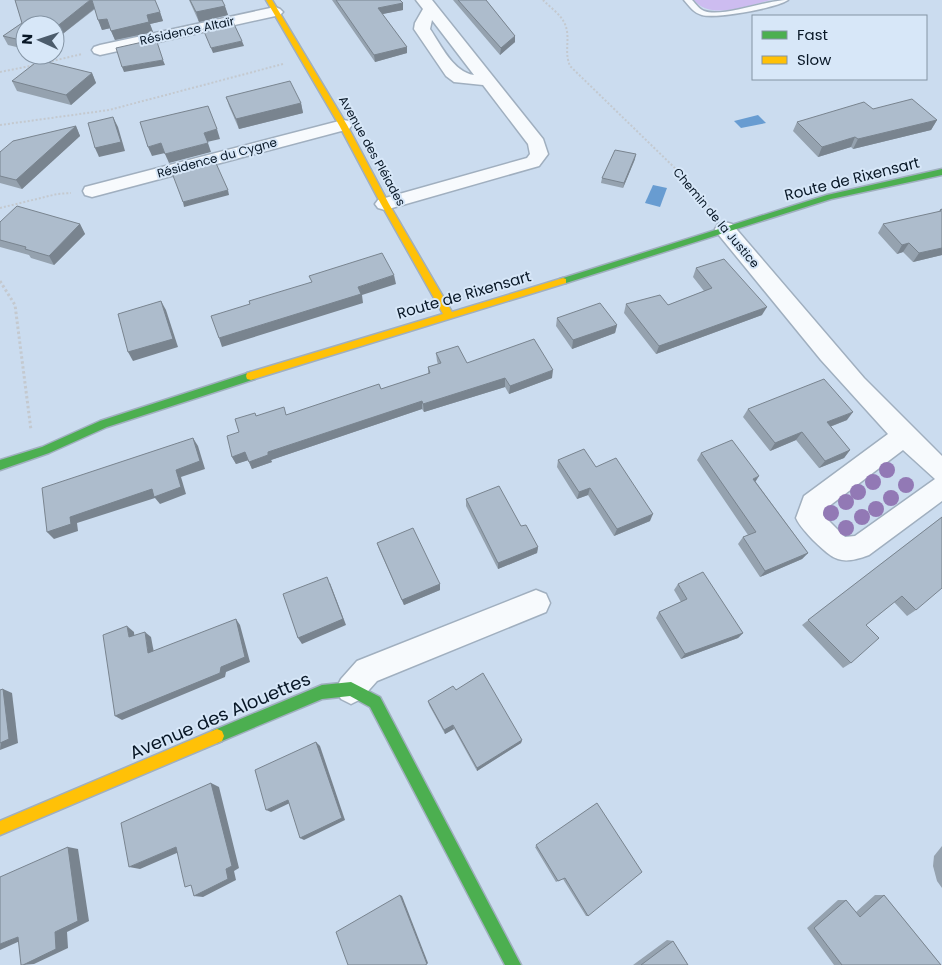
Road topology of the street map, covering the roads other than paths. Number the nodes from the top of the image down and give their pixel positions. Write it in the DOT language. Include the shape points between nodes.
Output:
graph roads {
  1 [pos="688,0"];
  2 [pos="784,0"];
  3 [pos="428,5"];
  4 [pos="272,6"];
  5 [pos="100,50"];
  6 [pos="343,125"];
  7 [pos="942,172"];
  8 [pos="92,192"];
  9 [pos="385,204"];
  10 [pos="725,229"];
  11 [pos="449,316"];
  12 [pos="903,436"];
  13 [pos="0,465"];
  14 [pos="942,471"];
  15 [pos="942,487"];
  16 [pos="536,602"];
  17 [pos="352,689"];
  18 [pos="0,828"];
  19 [pos="513,965"];
  1 -- 2 [label="lane" via="700,12 708,14"];
  3 -- 9 [label="street" via="537,143 539,154 533,162"];
  4 -- 5 [label="street, Résidence Altaïr"];
  4 -- 6 [label="street, Avenue des Pléiades"];
  6 -- 8 [label="street, Résidence du Cygne"];
  6 -- 9 [label="street, Avenue des Pléiades"];
  7 -- 10 [label="street, Route de Rixensart" via="830,197"];
  9 -- 11 [label="street, Avenue des Pléiades"];
  10 -- 11 [label="street, Route de Rixensart"];
  10 -- 12 [label="street, Chemin de la Justice"];
  11 -- 13 [label="street, Route de Rixensart" via="326,351 112,421"];
  12 -- 14 [label="street, Chemin de la Justice"];
  12 -- 15 [label="street" via="813,504 809,518 840,549 860,547"];
  16 -- 17 [label="street" via="367,671"];
  17 -- 18 [label="street, Avenue des Alouettes" via="322,692"];
  17 -- 19 [label="street" via="375,702"];
}
